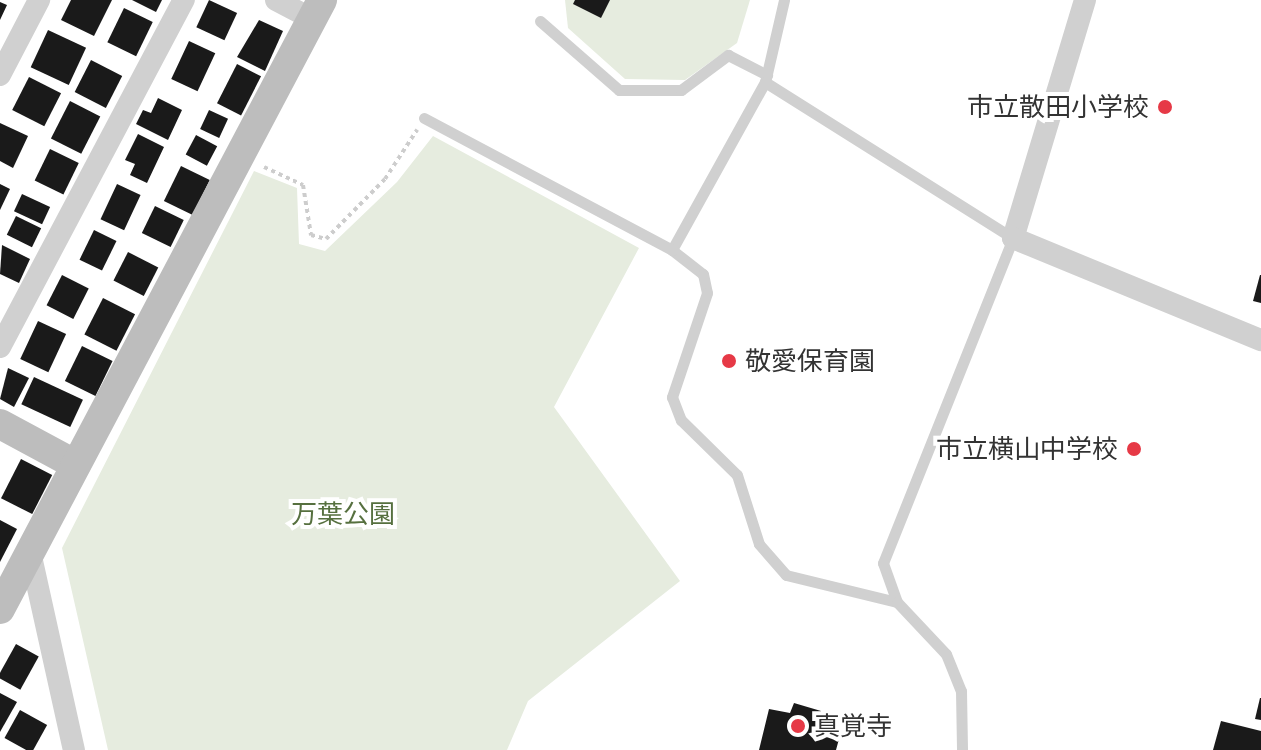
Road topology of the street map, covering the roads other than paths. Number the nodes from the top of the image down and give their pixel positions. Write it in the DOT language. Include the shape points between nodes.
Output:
graph roads {
  1 [pos="39,0"];
  2 [pos="184,0"];
  3 [pos="276,0"];
  4 [pos="784,0"];
  5 [pos="1085,0"];
  6 [pos="317,10"];
  7 [pos="540,21"];
  8 [pos="0,75"];
  9 [pos="766,78"];
  10 [pos="424,118"];
  11 [pos="1013,238"];
  12 [pos="672,250"];
  13 [pos="1261,340"];
  14 [pos="0,347"];
  15 [pos="0,424"];
  16 [pos="76,465"];
  17 [pos="30,552"];
  18 [pos="897,602"];
  19 [pos="0,609"];
  20 [pos="74,750"];
  21 [pos="962,750"];
  1 -- 8 [label="street"];
  2 -- 14 [label="street"];
  3 -- 6 [label="street"];
  4 -- 9 [label="lane"];
  5 -- 11 [label="street"];
  6 -- 16 [label="street"];
  7 -- 9 [label="lane" via="619,90 681,90 728,55"];
  9 -- 11 [label="lane"];
  9 -- 12 [label="lane"];
  10 -- 12 [label="lane"];
  11 -- 13 [label="street"];
  11 -- 18 [label="lane" via="883,563"];
  12 -- 18 [label="lane" via="703,274 707,293 672,397 681,420 737,475 759,544 786,575"];
  15 -- 16 [label="street"];
  16 -- 17 [label="street"];
  17 -- 19 [label="street"];
  17 -- 20 [label="street"];
  18 -- 21 [label="lane" via="946,654 961,691"];
}
